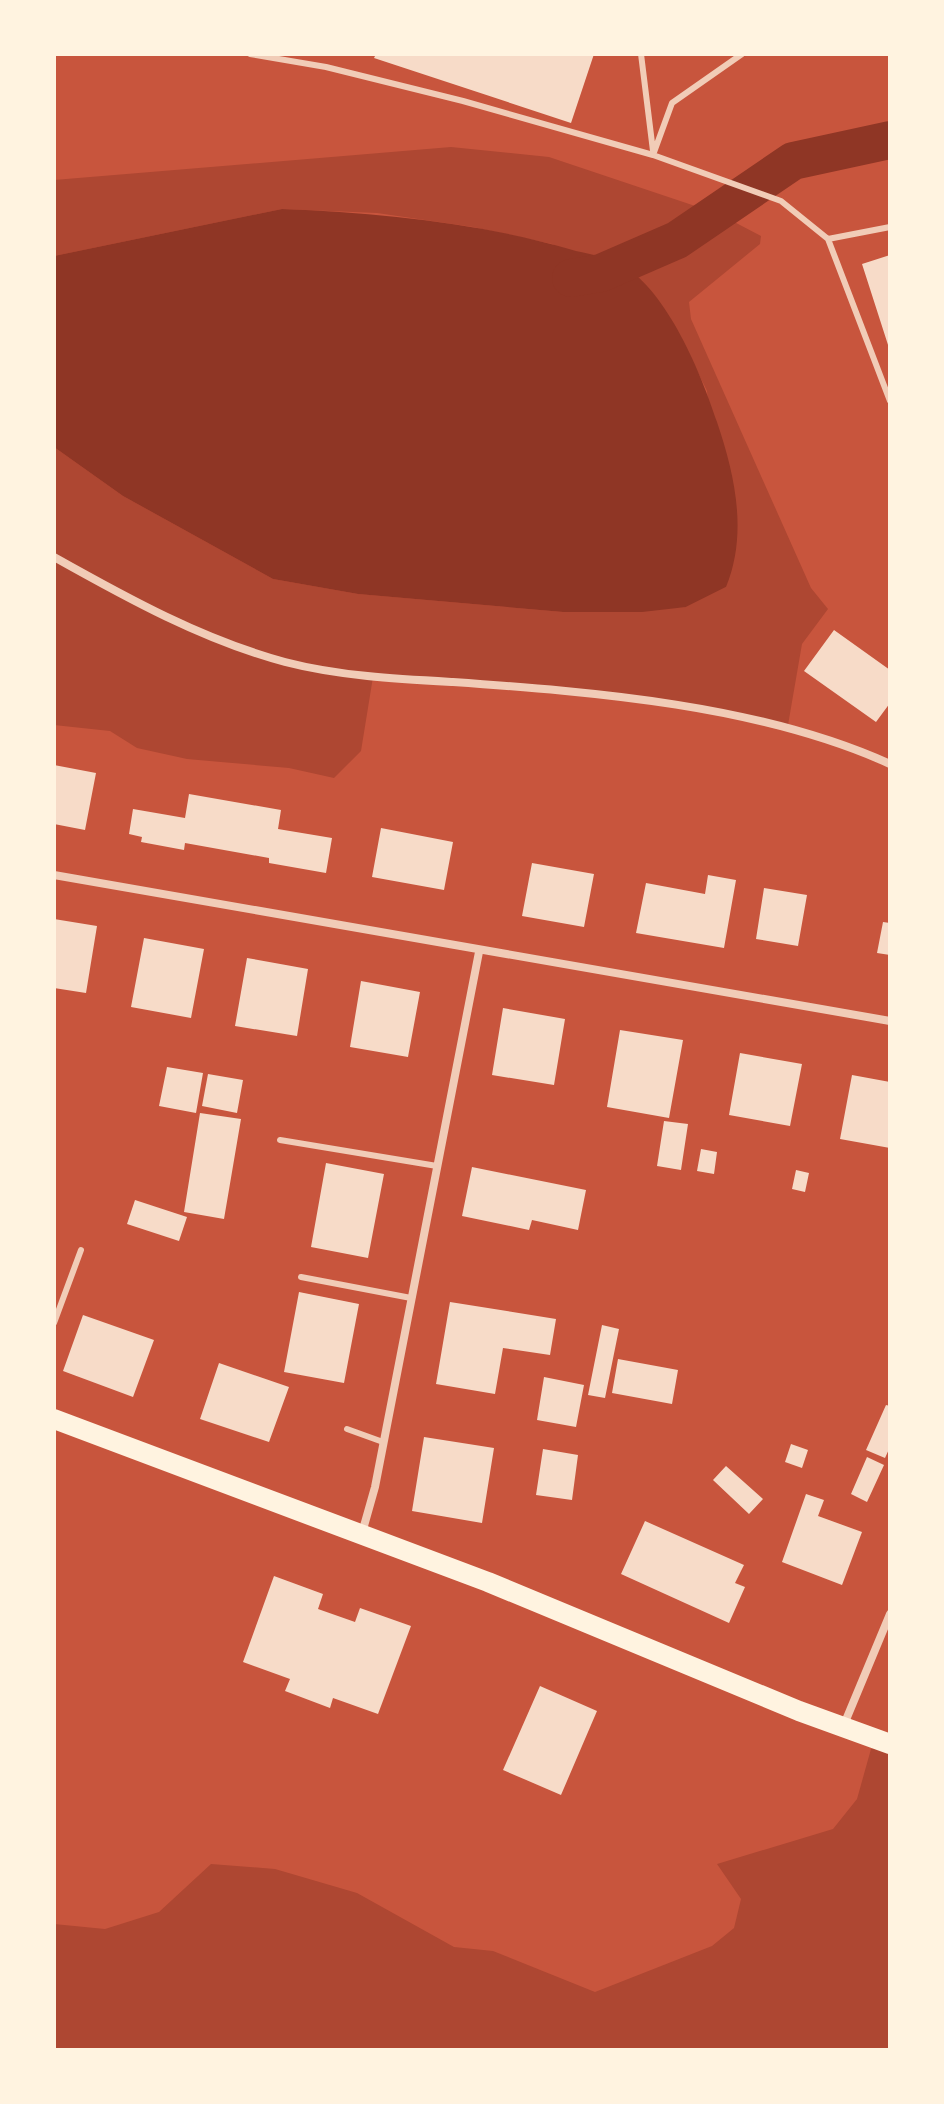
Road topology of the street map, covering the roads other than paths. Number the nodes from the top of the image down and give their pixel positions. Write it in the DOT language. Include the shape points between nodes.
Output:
graph roads {
  1 [pos="250,54"];
  2 [pos="641,54"];
  3 [pos="742,54"];
  4 [pos="653,155"];
  5 [pos="890,227"];
  6 [pos="828,239"];
  7 [pos="890,401"];
  8 [pos="54,557"];
  9 [pos="890,764"];
  10 [pos="54,875"];
  11 [pos="479,952"];
  12 [pos="890,1021"];
  13 [pos="280,1140"];
  14 [pos="437,1166"];
  15 [pos="81,1250"];
  16 [pos="301,1277"];
  17 [pos="411,1298"];
  18 [pos="54,1323"];
  19 [pos="54,1419"];
  20 [pos="347,1429"];
  21 [pos="383,1442"];
  22 [pos="362,1534"];
  23 [pos="890,1614"];
  24 [pos="843,1728"];
  25 [pos="890,1744"];
  1 -- 4 [label="lane" via="387,82"];
  2 -- 4 [label="lane"];
  3 -- 4 [label="lane" via="672,103"];
  4 -- 6 [label="lane" via="781,201"];
  5 -- 6 [label="lane"];
  6 -- 7 [label="lane"];
  8 -- 9 [label="street" via="169,617 284,662 395,679 544,690 736,714 847,745"];
  10 -- 11 [label="street"];
  11 -- 12 [label="street"];
  11 -- 14 [label="street"];
  13 -- 14 [label="lane"];
  14 -- 17 [label="street"];
  15 -- 18 [label="lane"];
  16 -- 17 [label="lane"];
  17 -- 21 [label="street"];
  19 -- 22 [label="main road"];
  20 -- 21 [label="lane"];
  21 -- 22 [label="street"];
  22 -- 24 [label="main road"];
  23 -- 24 [label="street"];
  24 -- 25 [label="main road"];
}
